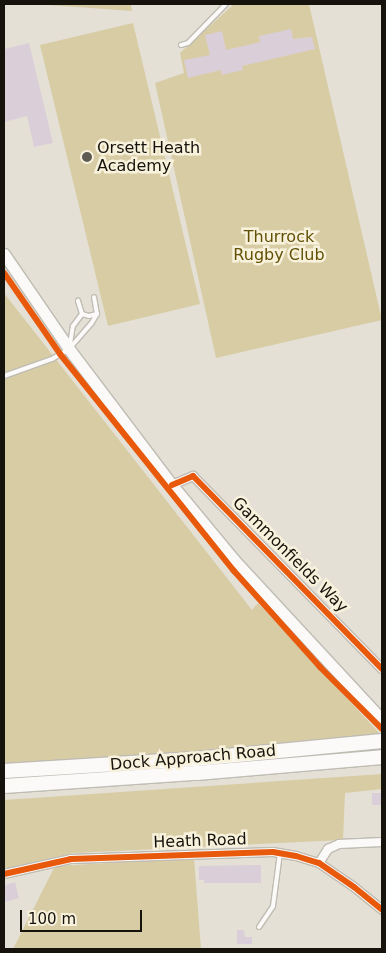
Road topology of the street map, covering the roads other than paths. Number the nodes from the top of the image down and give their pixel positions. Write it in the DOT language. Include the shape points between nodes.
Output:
graph roads {
  1 [pos="226,4"];
  2 [pos="181,45"];
  3 [pos="4,254"];
  4 [pos="94,297"];
  5 [pos="78,301"];
  6 [pos="82,314"];
  7 [pos="97,314"];
  8 [pos="69,349"];
  9 [pos="4,376"];
  10 [pos="172,485"];
  11 [pos="382,668"];
  12 [pos="382,720"];
  13 [pos="382,741"];
  14 [pos="382,757"];
  15 [pos="4,771"];
  16 [pos="4,786"];
  17 [pos="382,842"];
  18 [pos="280,853"];
  19 [pos="319,863"];
  20 [pos="4,874"];
  21 [pos="382,910"];
  22 [pos="259,927"];
  1 -- 2 [label="lane" via="188,43"];
  3 -- 8 [label="main road"];
  4 -- 7 [label="lane"];
  5 -- 6 [label="lane"];
  6 -- 7 [label="lane"];
  6 -- 8 [label="lane" via="73,326"];
  7 -- 8 [label="lane"];
  8 -- 9 [label="lane"];
  8 -- 10 [label="main road"];
  10 -- 11 [label="street, Gammonfields Way" via="193,476"];
  10 -- 12 [label="main road" via="234,560"];
  13 -- 15 [label="highway, Dock Approach Road" via="187,759"];
  14 -- 16 [label="highway, Dock Approach Road"];
  17 -- 19 [label="street" via="339,844 328,849"];
  18 -- 19 [label="street, Heath Road"];
  18 -- 20 [label="street, Heath Road" via="71,860"];
  18 -- 22 [label="lane" via="273,906"];
  19 -- 21 [label="street, Heath Road"];
}
